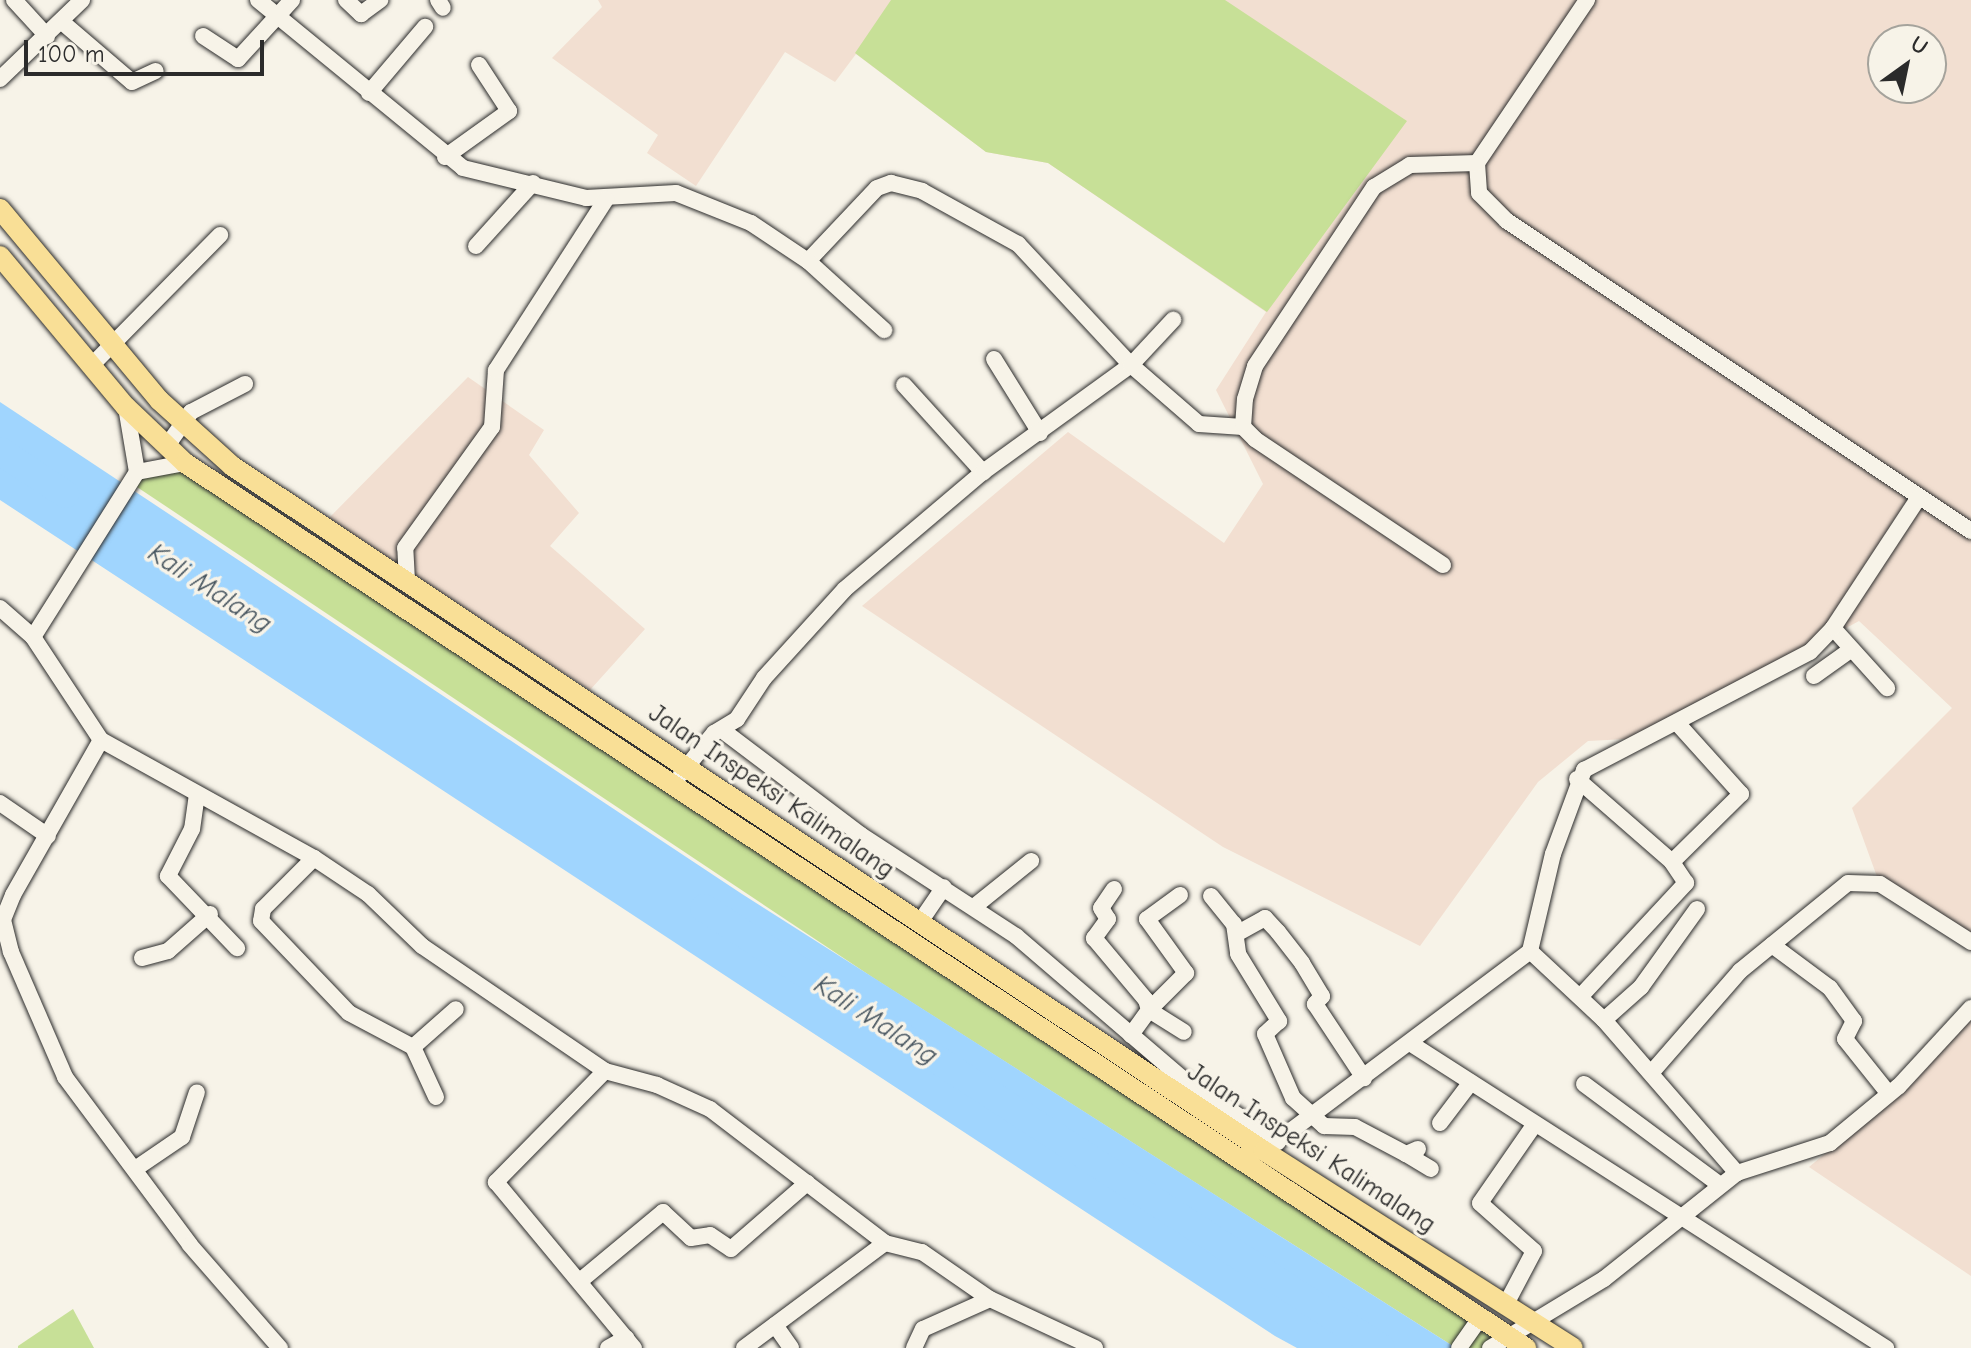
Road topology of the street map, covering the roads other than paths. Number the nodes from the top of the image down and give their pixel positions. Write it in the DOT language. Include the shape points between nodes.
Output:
graph roads {
  1 [pos="14,0"];
  2 [pos="82,0"];
  3 [pos="258,0"];
  4 [pos="292,0"];
  5 [pos="346,0"];
  6 [pos="380,0"];
  7 [pos="1587,0"];
  8 [pos="278,16"];
  9 [pos="62,22"];
  10 [pos="425,27"];
  11 [pos="47,36"];
  12 [pos="203,36"];
  13 [pos="479,65"];
  14 [pos="156,71"];
  15 [pos="0,79"];
  16 [pos="369,93"];
  17 [pos="445,157"];
  18 [pos="1477,163"];
  19 [pos="533,183"];
  20 [pos="606,199"];
  21 [pos="0,209"];
  22 [pos="18,232"];
  23 [pos="220,235"];
  24 [pos="0,246"];
  25 [pos="476,246"];
  26 [pos="0,256"];
  27 [pos="808,261"];
  28 [pos="1173,320"];
  29 [pos="884,330"];
  30 [pos="111,345"];
  31 [pos="994,359"];
  32 [pos="1131,365"];
  33 [pos="91,366"];
  34 [pos="245,384"];
  35 [pos="904,385"];
  36 [pos="126,407"];
  37 [pos="182,424"];
  38 [pos="1243,427"];
  39 [pos="1040,433"];
  40 [pos="166,447"];
  41 [pos="185,463"];
  42 [pos="983,472"];
  43 [pos="134,479"];
  44 [pos="1919,497"];
  45 [pos="1971,531"];
  46 [pos="1443,565"];
  47 [pos="407,581"];
  48 [pos="442,604"];
  49 [pos="0,608"];
  50 [pos="429,622"];
  51 [pos="1833,628"];
  52 [pos="33,637"];
  53 [pos="1849,651"];
  54 [pos="1814,676"];
  55 [pos="1887,688"];
  56 [pos="1677,723"];
  57 [pos="722,730"];
  58 [pos="101,740"];
  59 [pos="685,766"];
  60 [pos="1577,779"];
  61 [pos="673,785"];
  62 [pos="197,794"];
  63 [pos="0,803"];
  64 [pos="48,836"];
  65 [pos="314,858"];
  66 [pos="1031,861"];
  67 [pos="1672,862"];
  68 [pos="944,887"];
  69 [pos="1114,889"];
  70 [pos="1180,895"];
  71 [pos="1211,896"];
  72 [pos="975,906"];
  73 [pos="1697,909"];
  74 [pos="210,914"];
  75 [pos="920,922"];
  76 [pos="1238,933"];
  77 [pos="1971,942"];
  78 [pos="1772,945"];
  79 [pos="237,948"];
  80 [pos="1530,951"];
  81 [pos="142,958"];
  82 [pos="1084,995"];
  83 [pos="1580,997"];
  84 [pos="1971,1008"];
  85 [pos="456,1009"];
  86 [pos="1149,1010"];
  87 [pos="1066,1020"];
  88 [pos="1604,1020"];
  89 [pos="1184,1032"];
  90 [pos="1131,1035"];
  91 [pos="1413,1045"];
  92 [pos="413,1047"];
  93 [pos="605,1071"];
  94 [pos="1652,1072"];
  95 [pos="1364,1078"];
  96 [pos="1471,1082"];
  97 [pos="1584,1084"];
  98 [pos="197,1092"];
  99 [pos="1889,1094"];
  100 [pos="436,1097"];
  101 [pos="1310,1118"];
  102 [pos="1440,1123"];
  103 [pos="1535,1124"];
  104 [pos="1271,1147"];
  105 [pos="135,1169"];
  106 [pos="1431,1169"];
  107 [pos="1737,1173"];
  108 [pos="807,1183"];
  109 [pos="1720,1185"];
  110 [pos="1677,1217"];
  111 [pos="885,1243"];
  112 [pos="580,1281"];
  113 [pos="990,1299"];
  114 [pos="1505,1306"];
  115 [pos="1533,1322"];
  116 [pos="775,1325"];
  117 [pos="1474,1326"];
  118 [pos="1518,1342"];
  119 [pos="630,1343"];
  120 [pos="1089,1346"];
  121 [pos="280,1348"];
  122 [pos="608,1348"];
  123 [pos="744,1348"];
  124 [pos="791,1348"];
  125 [pos="914,1348"];
  126 [pos="1459,1348"];
  127 [pos="1490,1348"];
  128 [pos="1573,1348"];
  129 [pos="1886,1348"];
  1 -- 11 [label="street"];
  2 -- 9 [label="street"];
  3 -- 8 [label="street"];
  4 -- 8 [label="street"];
  5 -- 6 [label="street" via="361,14"];
  7 -- 18 [label="street"];
  8 -- 12 [label="street" via="238,59"];
  8 -- 16 [label="street"];
  9 -- 11 [label="street"];
  9 -- 14 [label="street" via="132,82"];
  10 -- 16 [label="street"];
  11 -- 15 [label="street"];
  13 -- 17 [label="street" via="509,111"];
  16 -- 17 [label="street"];
  17 -- 19 [label="street" via="463,168"];
  18 -- 38 [label="street" via="1395,170 1354,208 1255,366"];
  18 -- 44 [label="street" via="1479,193 1507,221"];
  19 -- 20 [label="street"];
  19 -- 25 [label="street"];
  20 -- 27 [label="street" via="676,193 751,223"];
  20 -- 47 [label="street" via="496,370 492,427 405,548"];
  21 -- 22 [label="main road, Jalan Inspeksi Kalimalang"];
  22 -- 24 [label="main road"];
  22 -- 30 [label="main road, Jalan Inspeksi Kalimalang"];
  23 -- 30 [label="street"];
  26 -- 33 [label="main road, Jalan Inspeksi Kalimalang"];
  27 -- 29 [label="street"];
  27 -- 32 [label="street" via="877,188 906,185 1018,244"];
  28 -- 32 [label="street"];
  30 -- 33 [label="street"];
  30 -- 37 [label="main road, Jalan Inspeksi Kalimalang"];
  31 -- 39 [label="street"];
  32 -- 38 [label="street" via="1199,424"];
  32 -- 39 [label="street"];
  33 -- 36 [label="main road, Jalan Inspeksi Kalimalang"];
  34 -- 37 [label="street" via="211,399"];
  35 -- 42 [label="street"];
  36 -- 40 [label="main road, Jalan Inspeksi Kalimalang"];
  36 -- 43 [label="street"];
  37 -- 40 [label="street"];
  37 -- 47 [label="main road, Jalan Inspeksi Kalimalang" via="232,466"];
  38 -- 46 [label="street"];
  39 -- 42 [label="street"];
  40 -- 41 [label="main road, Jalan Inspeksi Kalimalang"];
  41 -- 43 [label="street"];
  41 -- 50 [label="main road, Jalan Inspeksi Kalimalang"];
  42 -- 57 [label="street" via="845,589"];
  43 -- 52 [label="street"];
  44 -- 45 [label="street"];
  44 -- 51 [label="street"];
  47 -- 48 [label="main road, Jalan Inspeksi Kalimalang"];
  48 -- 50 [label="main road"];
  48 -- 59 [label="main road, Jalan Inspeksi Kalimalang"];
  49 -- 52 [label="street"];
  50 -- 61 [label="main road, Jalan Inspeksi Kalimalang"];
  51 -- 53 [label="street"];
  51 -- 56 [label="street" via="1792,665"];
  52 -- 58 [label="street"];
  53 -- 54 [label="street"];
  53 -- 55 [label="street"];
  56 -- 60 [label="street" via="1597,758"];
  56 -- 67 [label="street" via="1741,794"];
  57 -- 59 [label="street"];
  57 -- 68 [label="street" via="815,802"];
  58 -- 62 [label="street"];
  58 -- 64 [label="street" via="60,803"];
  59 -- 61 [label="street"];
  59 -- 75 [label="main road, Jalan Inspeksi Kalimalang"];
  60 -- 67 [label="street"];
  60 -- 80 [label="street"];
  61 -- 117 [label="main road, Jalan Inspeksi Kalimalang"];
  62 -- 65 [label="street"];
  62 -- 74 [label="street" via="192,829 168,876"];
  63 -- 64 [label="street"];
  64 -- 105 [label="street" via="3,920 11,952 65,1077"];
  65 -- 92 [label="street" via="263,909 261,921 349,1013"];
  65 -- 93 [label="street" via="368,894 422,946"];
  66 -- 72 [label="street"];
  67 -- 83 [label="street" via="1686,883"];
  68 -- 72 [label="street"];
  68 -- 75 [label="street"];
  69 -- 86 [label="street" via="1101,908 1108,919 1094,938"];
  70 -- 86 [label="street" via="1147,919 1186,973"];
  71 -- 76 [label="street"];
  72 -- 82 [label="street"];
  73 -- 88 [label="street" via="1641,987"];
  74 -- 79 [label="street"];
  74 -- 81 [label="street" via="168,951"];
  75 -- 87 [label="main road, Jalan Inspeksi Kalimalang"];
  76 -- 95 [label="street" via="1265,918 1278,932 1322,996 1315,1004"];
  76 -- 101 [label="street" via="1238,954 1279,1021 1265,1034 1270,1047 1293,1098"];
  77 -- 78 [label="street" via="1880,884 1861,879 1830,894"];
  78 -- 94 [label="street" via="1703,1008"];
  78 -- 99 [label="street" via="1830,988 1854,1021 1845,1039"];
  80 -- 83 [label="street"];
  80 -- 91 [label="street"];
  82 -- 87 [label="street"];
  82 -- 90 [label="street"];
  83 -- 88 [label="street"];
  84 -- 99 [label="street"];
  85 -- 92 [label="street"];
  86 -- 89 [label="street"];
  86 -- 90 [label="street"];
  87 -- 104 [label="main road, Jalan Inspeksi Kalimalang"];
  88 -- 94 [label="street"];
  90 -- 104 [label="street"];
  91 -- 95 [label="street"];
  91 -- 96 [label="street"];
  92 -- 100 [label="street"];
  93 -- 108 [label="street" via="690,1098"];
  93 -- 112 [label="street" via="496,1182"];
  94 -- 107 [label="street"];
  95 -- 101 [label="street"];
  96 -- 102 [label="street"];
  96 -- 103 [label="street"];
  97 -- 109 [label="street"];
  98 -- 105 [label="street" via="182,1137"];
  99 -- 107 [label="street" via="1830,1143"];
  101 -- 104 [label="street"];
  101 -- 106 [label="street" via="1324,1126 1355,1127 1412,1152"];
  103 -- 110 [label="street"];
  103 -- 114 [label="street" via="1480,1203 1534,1251"];
  104 -- 114 [label="main road, Jalan Inspeksi Kalimalang"];
  105 -- 121 [label="street" via="190,1245"];
  107 -- 109 [label="street"];
  108 -- 111 [label="street"];
  108 -- 112 [label="street" via="731,1249 710,1235 691,1238 663,1212"];
  109 -- 110 [label="street"];
  110 -- 115 [label="street" via="1604,1279"];
  110 -- 129 [label="street"];
  111 -- 113 [label="street" via="922,1252"];
  111 -- 116 [label="street"];
  112 -- 119 [label="street"];
  113 -- 120 [label="street"];
  113 -- 125 [label="street" via="923,1329"];
  114 -- 115 [label="main road, Jalan Inspeksi Kalimalang"];
  115 -- 118 [label="street"];
  115 -- 128 [label="main road, Jalan Inspeksi Kalimalang"];
  116 -- 123 [label="street"];
  116 -- 124 [label="street"];
  117 -- 118 [label="main road, Jalan Inspeksi Kalimalang"];
  117 -- 126 [label="street"];
  118 -- 127 [label="street"];
  119 -- 122 [label="street"];
}
